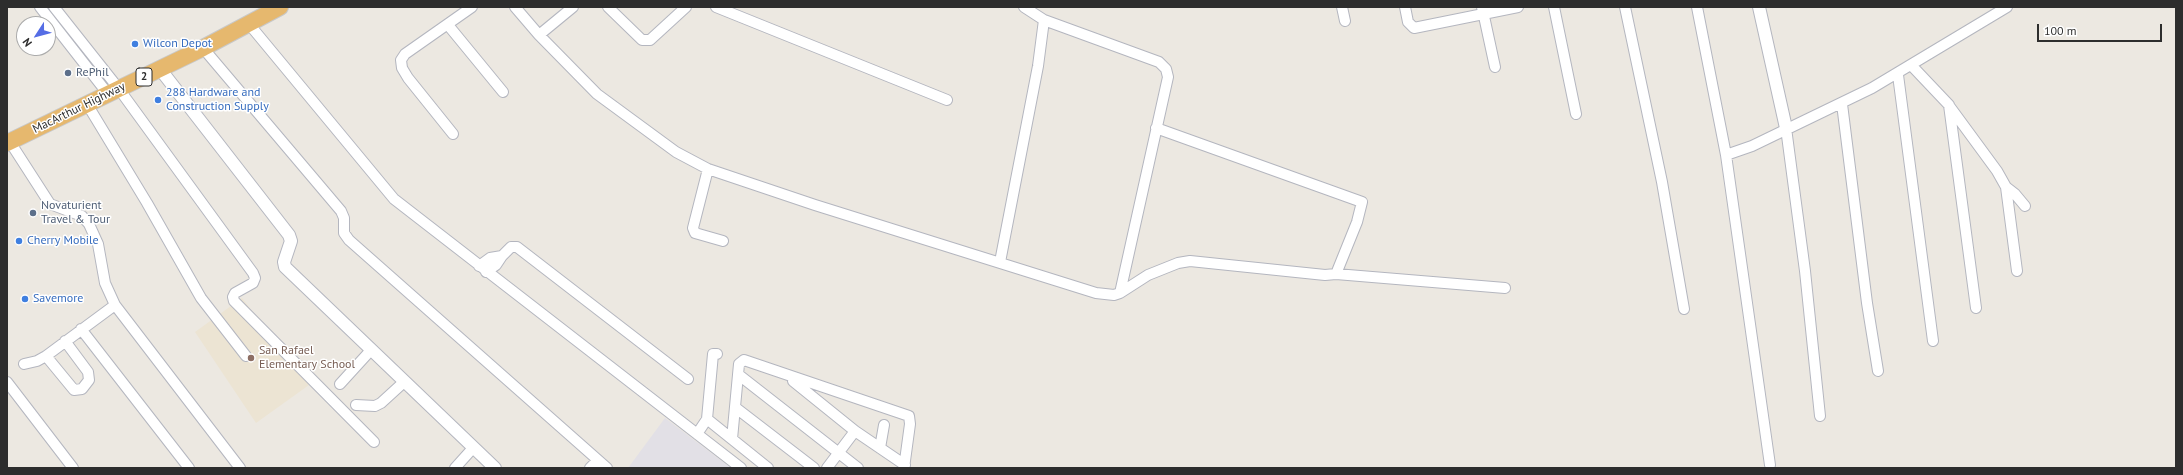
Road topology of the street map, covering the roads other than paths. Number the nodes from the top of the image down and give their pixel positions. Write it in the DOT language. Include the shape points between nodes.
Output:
graph roads {
  1 [pos="40,7"];
  2 [pos="54,7"];
  3 [pos="280,7"];
  4 [pos="472,7"];
  5 [pos="515,7"];
  6 [pos="573,7"];
  7 [pos="608,7"];
  8 [pos="686,7"];
  9 [pos="716,7"];
  10 [pos="1024,7"];
  11 [pos="1342,7"];
  12 [pos="1405,7"];
  13 [pos="1518,7"];
  14 [pos="1554,7"];
  15 [pos="1624,7"];
  16 [pos="1697,7"];
  17 [pos="1760,7"];
  18 [pos="2007,7"];
  19 [pos="1482,10"];
  20 [pos="1044,20"];
  21 [pos="1345,21"];
  22 [pos="249,24"];
  23 [pos="448,26"];
  24 [pos="539,35"];
  25 [pos="203,48"];
  26 [pos="1912,66"];
  27 [pos="1495,67"];
  28 [pos="160,69"];
  29 [pos="1898,75"];
  30 [pos="114,91"];
  31 [pos="503,92"];
  32 [pos="947,100"];
  33 [pos="87,104"];
  34 [pos="1842,104"];
  35 [pos="1949,105"];
  36 [pos="1576,114"];
  37 [pos="1156,128"];
  38 [pos="1786,128"];
  39 [pos="453,134"];
  40 [pos="8,142"];
  41 [pos="1726,155"];
  42 [pos="708,169"];
  43 [pos="2006,187"];
  44 [pos="2025,206"];
  45 [pos="722,241"];
  46 [pos="1000,262"];
  47 [pos="483,269"];
  48 [pos="2017,271"];
  49 [pos="1336,274"];
  50 [pos="1505,288"];
  51 [pos="1120,292"];
  52 [pos="115,305"];
  53 [pos="1976,308"];
  54 [pos="1684,309"];
  55 [pos="81,329"];
  56 [pos="65,341"];
  57 [pos="1933,341"];
  58 [pos="370,350"];
  59 [pos="717,354"];
  60 [pos="46,356"];
  61 [pos="246,356"];
  62 [pos="24,364"];
  63 [pos="1878,371"];
  64 [pos="739,375"];
  65 [pos="788,377"];
  66 [pos="688,379"];
  67 [pos="7,382"];
  68 [pos="404,382"];
  69 [pos="340,384"];
  70 [pos="356,405"];
  71 [pos="736,408"];
  72 [pos="1820,416"];
  73 [pos="707,419"];
  74 [pos="884,424"];
  75 [pos="856,431"];
  76 [pos="697,434"];
  77 [pos="732,439"];
  78 [pos="374,442"];
  79 [pos="473,448"];
  80 [pos="880,448"];
  81 [pos="838,454"];
  82 [pos="598,460"];
  83 [pos="1770,465"];
  84 [pos="904,467"];
  85 [pos="73,468"];
  86 [pos="189,468"];
  87 [pos="240,468"];
  88 [pos="455,468"];
  89 [pos="495,468"];
  90 [pos="590,468"];
  91 [pos="607,468"];
  92 [pos="741,468"];
  93 [pos="768,468"];
  94 [pos="814,468"];
  95 [pos="827,468"];
  96 [pos="858,468"];
  1 -- 30 [label="street"];
  2 -- 30 [label="street"];
  3 -- 22 [label="highway, MacArthur Highway / 2"];
  4 -- 23 [label="street"];
  5 -- 24 [label="street"];
  6 -- 24 [label="street"];
  7 -- 8 [label="street" via="642,40 650,40"];
  9 -- 32 [label="street"];
  10 -- 20 [label="street"];
  11 -- 21 [label="street"];
  12 -- 19 [label="street" via="1408,22 1414,28"];
  13 -- 19 [label="street"];
  14 -- 36 [label="street"];
  15 -- 54 [label="street" via="1662,182"];
  16 -- 41 [label="street"];
  17 -- 38 [label="street"];
  18 -- 26 [label="street"];
  19 -- 27 [label="street"];
  20 -- 37 [label="street" via="1159,62 1166,69 1168,77"];
  20 -- 46 [label="street" via="1038,66"];
  22 -- 25 [label="highway, MacArthur Highway / 2"];
  22 -- 47 [label="street" via="390,194"];
  23 -- 31 [label="street"];
  23 -- 39 [label="street" via="405,54 401,60 408,78"];
  24 -- 42 [label="street" via="580,78 608,102 676,152"];
  25 -- 28 [label="highway, MacArthur Highway / 2"];
  25 -- 82 [label="street" via="341,211 344,218 344,234 348,240"];
  26 -- 29 [label="street"];
  26 -- 35 [label="street"];
  28 -- 30 [label="highway, MacArthur Highway / 2"];
  28 -- 58 [label="street" via="289,235 291,241 284,262 285,267"];
  29 -- 34 [label="street"];
  29 -- 57 [label="street"];
  30 -- 33 [label="highway, MacArthur Highway / 2"];
  30 -- 78 [label="street" via="253,273 253,283 235,293 234,301"];
  33 -- 40 [label="highway, MacArthur Highway / 2"];
  33 -- 61 [label="street" via="201,298"];
  34 -- 38 [label="street"];
  34 -- 63 [label="street"];
  35 -- 43 [label="street"];
  35 -- 53 [label="street"];
  37 -- 49 [label="street" via="1362,202 1357,222"];
  37 -- 51 [label="street"];
  38 -- 41 [label="street" via="1752,146"];
  38 -- 72 [label="street" via="1805,271"];
  40 -- 52 [label="street" via="50,204 82,216 89,224 98,244 105,283"];
  41 -- 83 [label="street"];
  42 -- 45 [label="street" via="693,228 695,233"];
  42 -- 46 [label="street"];
  43 -- 44 [label="street"];
  43 -- 48 [label="street"];
  46 -- 51 [label="street" via="1106,296"];
  47 -- 66 [label="street" via="490,258 502,256 511,247 523,250"];
  47 -- 76 [label="street"];
  49 -- 50 [label="street"];
  49 -- 51 [label="street" via="1178,263 1148,275"];
  52 -- 55 [label="street"];
  52 -- 87 [label="street"];
  55 -- 56 [label="street"];
  55 -- 86 [label="street"];
  56 -- 60 [label="street"];
  56 -- 60 [label="street" via="88,372 89,380 82,389 74,390"];
  58 -- 68 [label="street"];
  58 -- 69 [label="street"];
  59 -- 73 [label="street" via="712,354"];
  60 -- 62 [label="street"];
  64 -- 65 [label="street" via="739,364 744,360"];
  64 -- 71 [label="street"];
  64 -- 81 [label="street"];
  65 -- 75 [label="street"];
  65 -- 84 [label="street" via="909,416"];
  67 -- 85 [label="street"];
  68 -- 70 [label="street" via="381,403 374,406"];
  68 -- 79 [label="street"];
  71 -- 77 [label="street"];
  71 -- 94 [label="street"];
  73 -- 76 [label="street"];
  73 -- 77 [label="street"];
  74 -- 80 [label="street"];
  75 -- 80 [label="street"];
  75 -- 81 [label="street"];
  76 -- 92 [label="street"];
  77 -- 93 [label="street"];
  79 -- 88 [label="street"];
  79 -- 89 [label="street"];
  80 -- 84 [label="street"];
  81 -- 95 [label="street"];
  81 -- 96 [label="street"];
  82 -- 90 [label="street"];
  82 -- 91 [label="street"];
}
